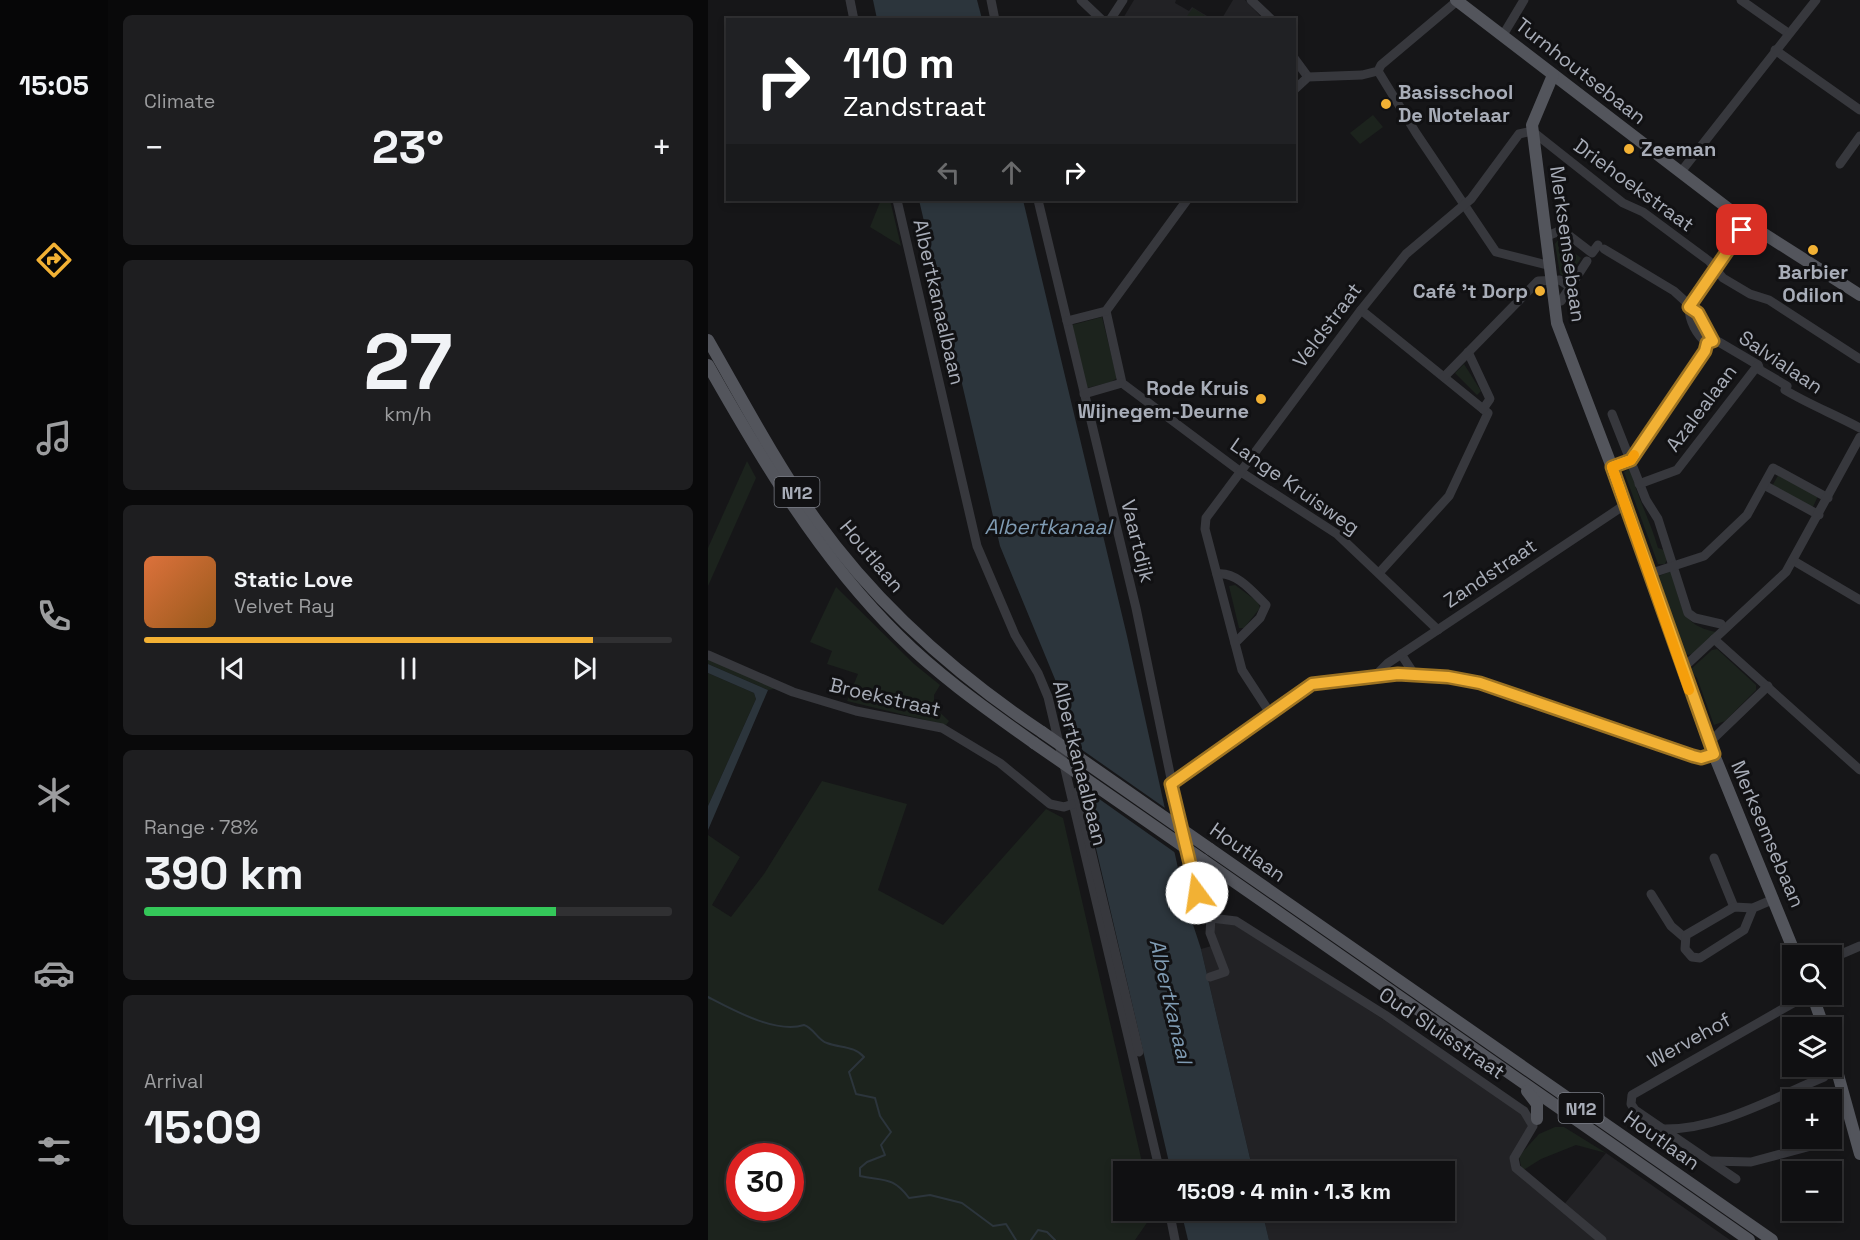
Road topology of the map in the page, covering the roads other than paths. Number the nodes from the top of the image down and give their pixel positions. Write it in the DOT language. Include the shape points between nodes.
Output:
graph roads {
  1 [pos="850,0"];
  2 [pos="991,0"];
  3 [pos="1081,0"];
  4 [pos="1123,0"];
  5 [pos="1251,0"];
  6 [pos="1456,0"];
  7 [pos="1524,0"];
  8 [pos="1741,0"];
  9 [pos="1816,0"];
  10 [pos="854,18"];
  11 [pos="995,18"];
  12 [pos="1100,18"];
  13 [pos="1111,18"];
  14 [pos="1270,18"];
  15 [pos="1788,33"];
  16 [pos="1503,35"];
  17 [pos="1775,50"];
  18 [pos="1296,61"];
  19 [pos="1378,71"];
  20 [pos="1553,75"];
  21 [pos="1308,77"];
  22 [pos="1296,88"];
  23 [pos="1860,110"];
  24 [pos="1532,131"];
  25 [pos="1860,136"];
  26 [pos="1840,164"];
  27 [pos="1680,172"];
  28 [pos="897,201"];
  29 [pos="1038,201"];
  30 [pos="1186,201"];
  31 [pos="1465,206"];
  32 [pos="1747,223"];
  33 [pos="1547,236"];
  34 [pos="1587,261"];
  35 [pos="1551,266"];
  36 [pos="1715,269"];
  37 [pos="1552,280"];
  38 [pos="1570,287"];
  39 [pos="1860,295"];
  40 [pos="1561,301"];
  41 [pos="1689,307"];
  42 [pos="1361,309"];
  43 [pos="1106,311"];
  44 [pos="1067,321"];
  45 [pos="708,340"];
  46 [pos="1710,342"];
  47 [pos="1468,352"];
  48 [pos="1860,359"];
  49 [pos="708,365"];
  50 [pos="1758,365"];
  51 [pos="1444,377"];
  52 [pos="1122,383"];
  53 [pos="1084,394"];
  54 [pos="1485,411"];
  55 [pos="1612,414"];
  56 [pos="1860,428"];
  57 [pos="1860,437"];
  58 [pos="1631,460"];
  59 [pos="1612,467"];
  60 [pos="1241,472"];
  61 [pos="1639,484"];
  62 [pos="1764,485"];
  63 [pos="1828,498"];
  64 [pos="1626,504"];
  65 [pos="1819,515"];
  66 [pos="1794,561"];
  67 [pos="1674,566"];
  68 [pos="1379,573"];
  69 [pos="1217,574"];
  70 [pos="1649,574"];
  71 [pos="1860,600"];
  72 [pos="1721,624"];
  73 [pos="1438,630"];
  74 [pos="1714,639"];
  75 [pos="1235,643"];
  76 [pos="1401,654"];
  77 [pos="708,655"];
  78 [pos="1682,669"];
  79 [pos="1414,674"];
  80 [pos="1376,675"];
  81 [pos="1768,687"];
  82 [pos="1270,713"];
  83 [pos="1708,740"];
  84 [pos="1714,754"];
  85 [pos="1860,770"];
  86 [pos="1171,784"];
  87 [pos="1077,792"];
  88 [pos="1073,804"];
  89 [pos="1714,858"];
  90 [pos="1651,894"];
  91 [pos="1774,899"];
  92 [pos="1734,907"];
  93 [pos="1754,908"];
  94 [pos="1210,918"];
  95 [pos="1684,938"];
  96 [pos="1792,945"];
  97 [pos="1860,946"];
  98 [pos="1842,954"];
  99 [pos="1210,977"];
  100 [pos="1790,1005"];
  101 [pos="1824,1077"];
  102 [pos="1840,1077"];
  103 [pos="1517,1079"];
  104 [pos="1572,1117"];
  105 [pos="1855,1120"];
  106 [pos="1535,1123"];
  107 [pos="1663,1129"];
  108 [pos="1792,1149"];
  109 [pos="1860,1154"];
  110 [pos="1157,1161"];
  111 [pos="1163,1161"];
  112 [pos="1711,1161"];
  113 [pos="1736,1179"];
  114 [pos="1171,1221"];
  115 [pos="1177,1221"];
  116 [pos="1175,1240"];
  117 [pos="1181,1240"];
  118 [pos="1602,1240"];
  119 [pos="1749,1240"];
  120 [pos="1772,1240"];
  1 -- 10 [label="street"];
  2 -- 11 [label="street"];
  3 -- 12 [label="street"];
  4 -- 13 [label="street"];
  5 -- 14 [label="street"];
  6 -- 16 [label="main road, Turnhoutsebaan"];
  6 -- 19 [label="street"];
  7 -- 16 [label="street"];
  8 -- 15 [label="street"];
  9 -- 15 [label="street"];
  15 -- 17 [label="street"];
  16 -- 20 [label="main road, Turnhoutsebaan"];
  17 -- 23 [label="street"];
  17 -- 27 [label="street"];
  18 -- 21 [label="street"];
  19 -- 21 [label="street"];
  19 -- 31 [label="street"];
  20 -- 24 [label="main road, Merksemsebaan" via="1532,120"];
  20 -- 27 [label="main road, Turnhoutsebaan"];
  21 -- 22 [label="street"];
  24 -- 31 [label="street, Veldstraat" via="1519,134"];
  24 -- 33 [label="main road, Merksemsebaan"];
  24 -- 36 [label="street, Driehoekstraat"];
  25 -- 26 [label="street"];
  27 -- 32 [label="main road, Turnhoutsebaan"];
  28 -- 88 [label="street, Albertkanaalbaan" via="977,546 1015,636 1048,697"];
  29 -- 44 [label="street, Vaartdijk"];
  30 -- 43 [label="street"];
  31 -- 35 [label="street" via="1496,252"];
  31 -- 42 [label="street, Veldstraat" via="1406,254"];
  32 -- 36 [label="street"];
  32 -- 39 [label="main road, Turnhoutsebaan"];
  33 -- 35 [label="main road, Merksemsebaan"];
  33 -- 41 [label="street" via="1562,230 1592,253 1601,247 1674,291"];
  34 -- 38 [label="street"];
  35 -- 37 [label="main road, Merksemsebaan"];
  36 -- 41 [label="street"];
  36 -- 48 [label="street, Driehoekstraat" via="1723,278 1769,300"];
  37 -- 38 [label="street"];
  37 -- 47 [label="street" via="1538,280"];
  37 -- 59 [label="main road, Merksemsebaan" via="1557,323"];
  38 -- 40 [label="street"];
  41 -- 46 [label="street" via="1689,316 1701,338"];
  42 -- 51 [label="street"];
  42 -- 60 [label="street, Veldstraat"];
  43 -- 44 [label="street"];
  43 -- 52 [label="street"];
  44 -- 53 [label="street, Vaartdijk"];
  45 -- 120 [label="main road, Houtlaan / N12, bridge" via="786,476 818,522 852,566 930,648 1042,732"];
  46 -- 50 [label="street, Salvialaan"];
  46 -- 58 [label="street"];
  47 -- 51 [label="street"];
  47 -- 54 [label="street" via="1490,399"];
  49 -- 103 [label="main road, Houtlaan / N12, bridge" via="807,529 870,606 943,675 1034,743"];
  50 -- 56 [label="street, Salvialaan" via="1787,386 1785,390"];
  50 -- 61 [label="street, Azalealaan" via="1682,465"];
  51 -- 54 [label="street"];
  52 -- 53 [label="street"];
  52 -- 60 [label="street, Lange Kruisweg"];
  53 -- 86 [label="street, Vaartdijk" via="1136,608"];
  54 -- 68 [label="street" via="1449,496"];
  55 -- 58 [label="street"];
  57 -- 63 [label="street"];
  58 -- 59 [label="street"];
  58 -- 61 [label="street"];
  59 -- 64 [label="main road, Merksemsebaan"];
  60 -- 68 [label="street, Lange Kruisweg" via="1337,534"];
  60 -- 69 [label="street, Veldstraat" via="1206,518 1205,529"];
  61 -- 67 [label="street" via="1658,519"];
  62 -- 63 [label="street" via="1773,468"];
  62 -- 65 [label="street"];
  62 -- 67 [label="street" via="1747,515 1704,556"];
  63 -- 65 [label="street"];
  64 -- 70 [label="main road, Merksemsebaan"];
  64 -- 73 [label="street, Zandstraat"];
  65 -- 66 [label="street"];
  66 -- 71 [label="street"];
  66 -- 74 [label="street"];
  67 -- 70 [label="street"];
  67 -- 72 [label="street" via="1688,613"];
  68 -- 73 [label="street, Lange Kruisweg"];
  69 -- 75 [label="street, Veldstraat"];
  69 -- 75 [label="street" via="1227,572 1266,605 1260,618"];
  70 -- 78 [label="main road, Merksemsebaan"];
  73 -- 76 [label="street, Zandstraat"];
  74 -- 78 [label="street"];
  74 -- 81 [label="street"];
  75 -- 82 [label="street, Veldstraat" via="1245,677"];
  76 -- 79 [label="street"];
  76 -- 80 [label="street, Zandstraat"];
  77 -- 88 [label="street, Broekstraat" via="814,698 949,731 1000,763 1050,804"];
  78 -- 83 [label="main road, Merksemsebaan"];
  79 -- 80 [label="street"];
  79 -- 84 [label="street" via="1480,683 1693,756"];
  80 -- 82 [label="street" via="1312,684"];
  81 -- 83 [label="street"];
  81 -- 85 [label="street"];
  82 -- 86 [label="street"];
  83 -- 84 [label="main road, Merksemsebaan"];
  84 -- 91 [label="main road, Merksemsebaan"];
  86 -- 94 [label="street, Vaartdijk" via="1197,893 1202,910"];
  87 -- 111 [label="street"];
  88 -- 110 [label="street, Albertkanaalbaan"];
  89 -- 92 [label="street"];
  90 -- 95 [label="street" via="1671,926"];
  91 -- 93 [label="street"];
  91 -- 96 [label="main road, Merksemsebaan"];
  92 -- 93 [label="street"];
  92 -- 95 [label="street"];
  93 -- 95 [label="street" via="1744,930 1700,958 1688,953"];
  94 -- 99 [label="street" via="1210,933 1225,972"];
  94 -- 106 [label="street, Oud Sluisstraat" via="1236,921 1384,1015 1524,1111"];
  97 -- 98 [label="street"];
  100 -- 107 [label="street, Wervehof" via="1636,1090 1632,1107"];
  101 -- 107 [label="street" via="1707,1124 1685,1130"];
  102 -- 105 [label="main road"];
  103 -- 104 [label="main road, Houtlaan / N12"];
  103 -- 106 [label="main road" via="1536,1102"];
  104 -- 106 [label="main road" via="1550,1114"];
  104 -- 119 [label="main road, Houtlaan / N12"];
  105 -- 109 [label="main road"];
  106 -- 118 [label="street" via="1514,1158 1516,1168"];
  107 -- 112 [label="street, Wervehof"];
  108 -- 112 [label="street" via="1751,1162"];
  112 -- 113 [label="street, Wervehof"];
  114 -- 116 [label="street"];
  115 -- 117 [label="street"];
}
